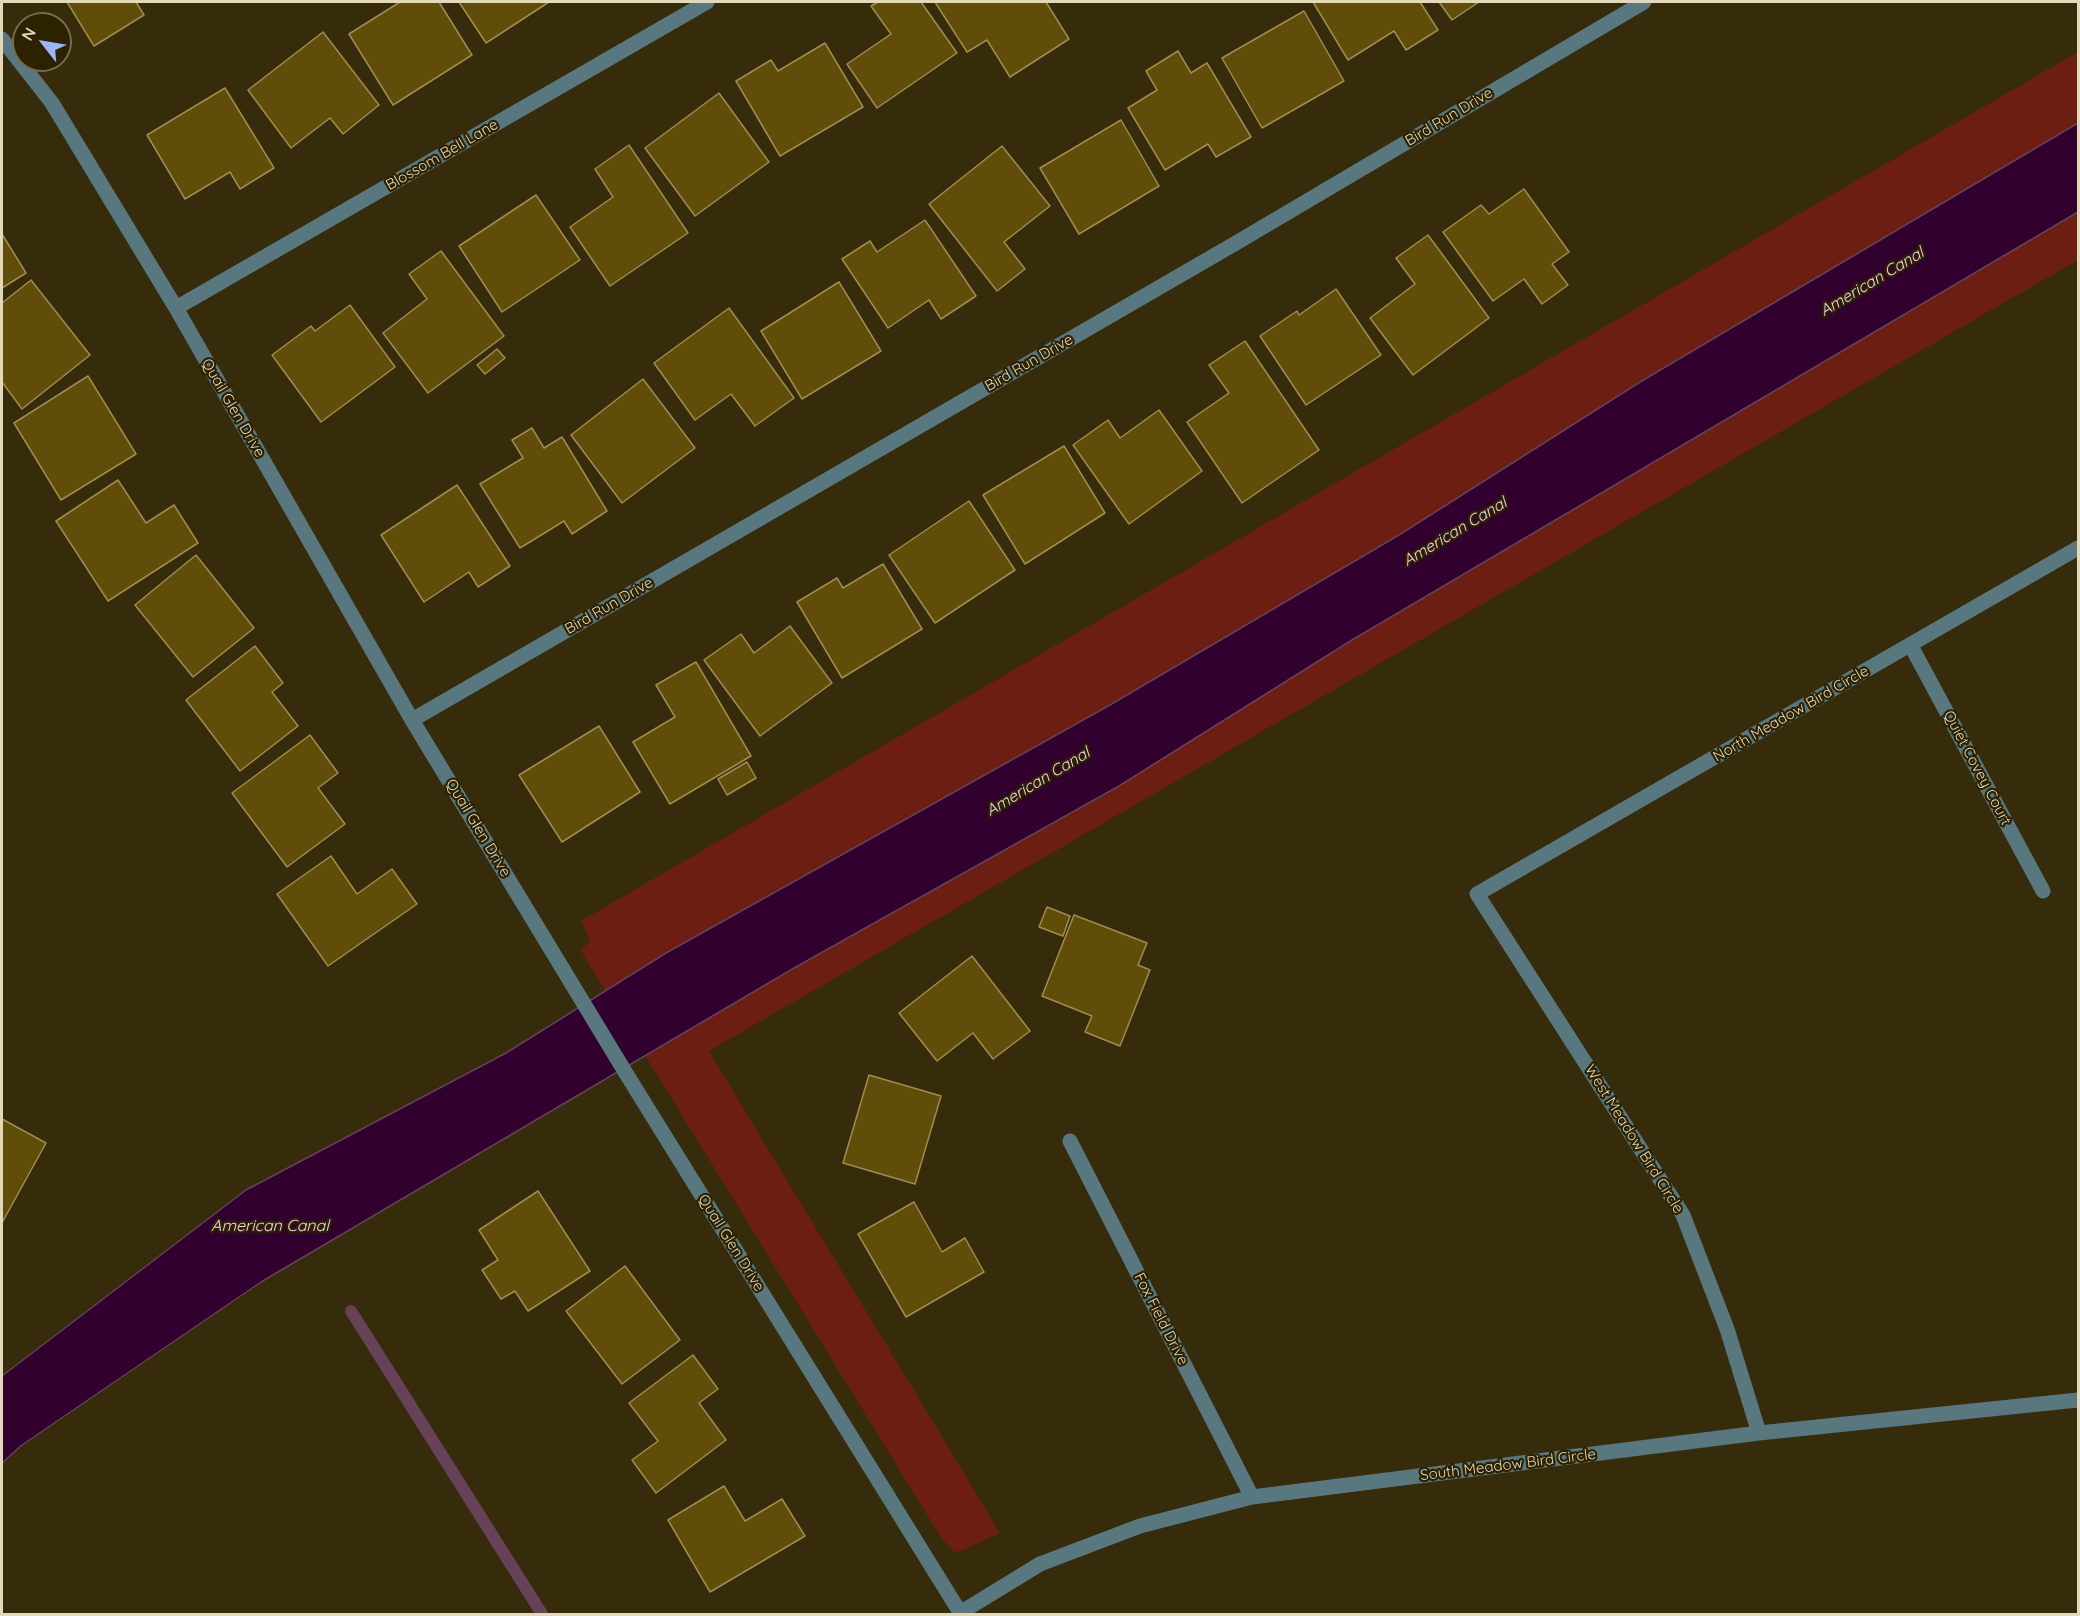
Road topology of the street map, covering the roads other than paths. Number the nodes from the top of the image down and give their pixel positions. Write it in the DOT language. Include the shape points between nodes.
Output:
graph roads {
  1 [pos="707,2"];
  2 [pos="1644,2"];
  3 [pos="2,39"];
  4 [pos="176,308"];
  5 [pos="2079,548"];
  6 [pos="1911,646"];
  7 [pos="412,720"];
  8 [pos="1503,879"];
  9 [pos="2043,891"];
  10 [pos="1070,1141"];
  11 [pos="2079,1400"];
  12 [pos="1759,1433"];
  13 [pos="1252,1497"];
  14 [pos="961,1614"];
  1 -- 4 [label="street, Blossom Bell Lane"];
  2 -- 7 [label="street, Bird Run Drive"];
  3 -- 4 [label="street, Quail Glen Drive" via="52,103"];
  4 -- 7 [label="street, Quail Glen Drive"];
  5 -- 6 [label="street, North Meadow Bird Circle"];
  6 -- 8 [label="street, North Meadow Bird Circle"];
  6 -- 9 [label="street, Quiet Covey Court"];
  7 -- 14 [label="street, Quail Glen Drive"];
  8 -- 12 [label="street, West Meadow Bird Circle" via="1477,894 1683,1215 1727,1329"];
  10 -- 13 [label="street, Fox Field Drive"];
  11 -- 12 [label="street, South Meadow Bird Circle"];
  12 -- 13 [label="street, South Meadow Bird Circle"];
  13 -- 14 [label="street, South Meadow Bird Circle" via="1140,1526 1040,1564"];
}
